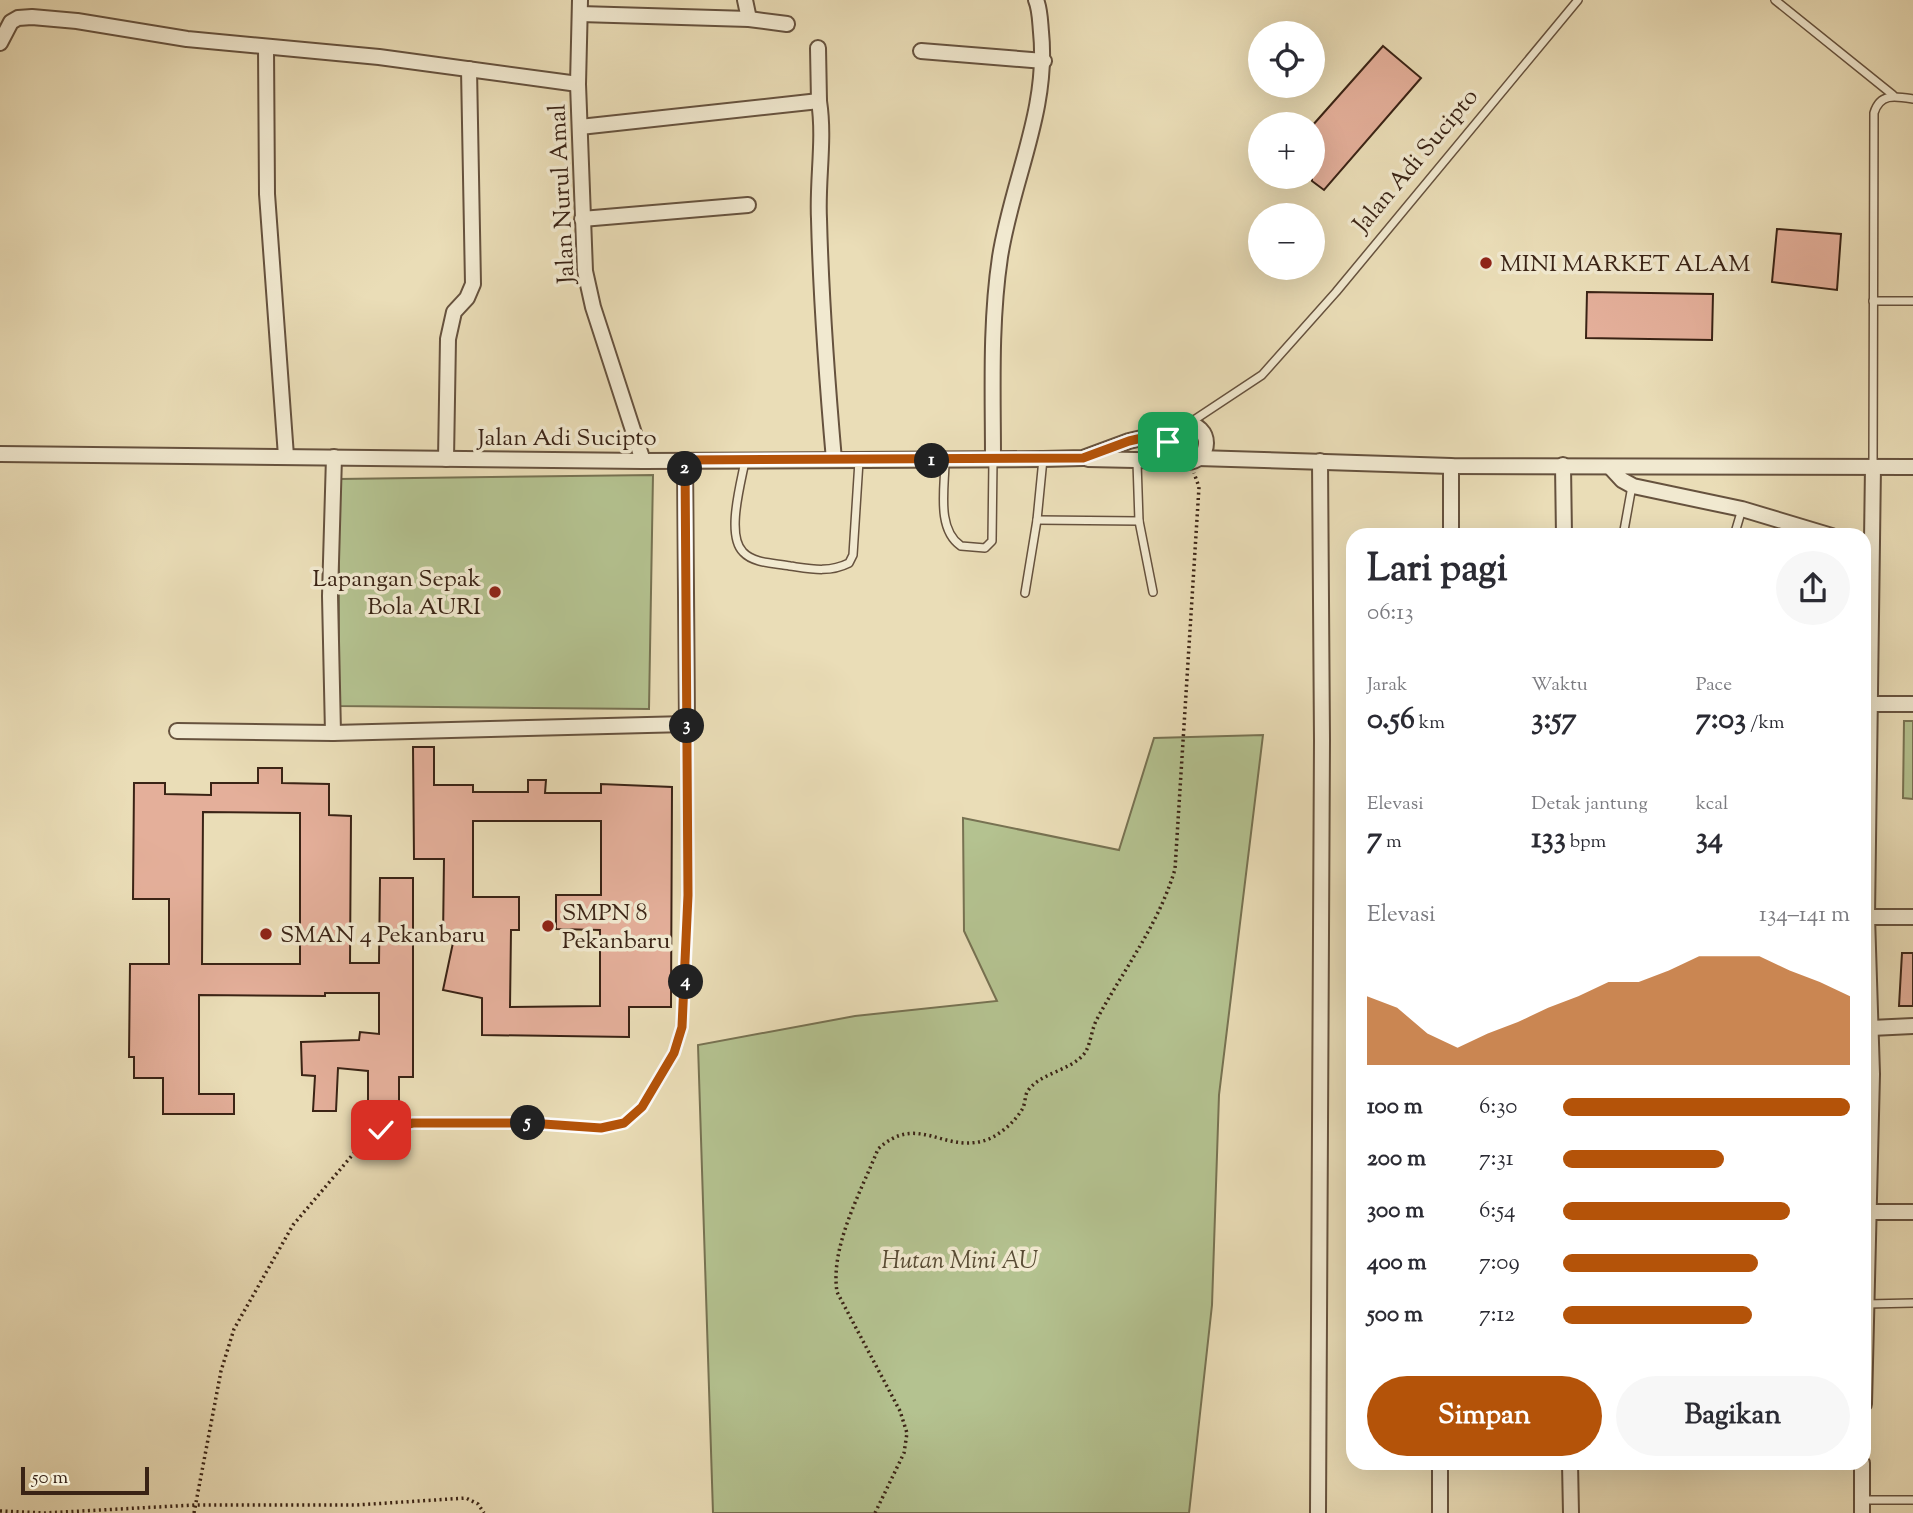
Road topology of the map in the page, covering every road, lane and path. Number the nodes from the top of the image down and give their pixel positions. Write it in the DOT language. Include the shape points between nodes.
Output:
graph roads {
  1 [pos="745,0"];
  2 [pos="1036,0"];
  3 [pos="1578,0"];
  4 [pos="1775,0"];
  5 [pos="580,7"];
  6 [pos="749,19"];
  7 [pos="787,24"];
  8 [pos="0,43"];
  9 [pos="266,48"];
  10 [pos="818,48"];
  11 [pos="920,51"];
  12 [pos="1044,61"];
  13 [pos="469,69"];
  14 [pos="578,84"];
  15 [pos="1893,95"];
  16 [pos="1913,99"];
  17 [pos="819,101"];
  18 [pos="580,127"];
  19 [pos="748,205"];
  20 [pos="582,219"];
  21 [pos="1873,301"];
  22 [pos="1913,301"];
  23 [pos="1188,424"];
  24 [pos="1172,431"];
  25 [pos="0,454"];
  26 [pos="286,456"];
  27 [pos="334,457"];
  28 [pos="446,458"];
  29 [pos="1083,458"];
  30 [pos="1043,459"];
  31 [pos="685,460"];
  32 [pos="834,460"];
  33 [pos="993,460"];
  34 [pos="1190,460"];
  35 [pos="643,461"];
  36 [pos="745,461"];
  37 [pos="859,461"];
  38 [pos="945,461"];
  39 [pos="1320,461"];
  40 [pos="1137,462"];
  41 [pos="1563,465"];
  42 [pos="1451,466"];
  43 [pos="1874,466"];
  44 [pos="1610,467"];
  45 [pos="1913,467"];
  46 [pos="1633,486"];
  47 [pos="1742,509"];
  48 [pos="1037,520"];
  49 [pos="1139,521"];
  50 [pos="1451,528"];
  51 [pos="1564,528"];
  52 [pos="1625,528"];
  53 [pos="1736,528"];
  54 [pos="1805,528"];
  55 [pos="1869,528"];
  56 [pos="1153,592"];
  57 [pos="1025,593"];
  58 [pos="1871,704"];
  59 [pos="1913,704"];
  60 [pos="687,724"];
  61 [pos="177,731"];
  62 [pos="333,733"];
  63 [pos="1871,917"];
  64 [pos="1913,917"];
  65 [pos="1913,1026"];
  66 [pos="1871,1028"];
  67 [pos="1871,1212"];
  68 [pos="1913,1212"];
  69 [pos="1913,1303"];
  70 [pos="1871,1304"];
  71 [pos="1440,1470"];
  72 [pos="1570,1470"];
  73 [pos="1862,1470"];
  74 [pos="1913,1500"];
  75 [pos="195,1505"];
  76 [pos="1862,1507"];
  77 [pos="0,1511"];
  78 [pos="44,1513"];
  79 [pos="194,1513"];
  80 [pos="484,1513"];
  81 [pos="875,1513"];
  82 [pos="1318,1513"];
  83 [pos="1440,1513"];
  84 [pos="1571,1513"];
  1 -- 6 [label="street"];
  2 -- 12 [label="street"];
  3 -- 23 [label="lane, Jalan Adi Sucipto" via="1262,375"];
  4 -- 15 [label="lane"];
  5 -- 6 [label="street"];
  5 -- 14 [label="street, Jalan Nurul Amal"];
  6 -- 7 [label="street"];
  8 -- 9 [label="street" via="11,22 32,17"];
  9 -- 13 [label="street"];
  9 -- 26 [label="street" via="267,194"];
  10 -- 17 [label="street"];
  11 -- 12 [label="street"];
  12 -- 33 [label="street" via="1040,101 1000,256 992,342"];
  13 -- 14 [label="street"];
  13 -- 28 [label="street" via="473,284 454,312 448,339"];
  14 -- 18 [label="street, Jalan Nurul Amal"];
  15 -- 16 [label="lane"];
  15 -- 21 [label="lane" via="1877,104 1874,113"];
  17 -- 18 [label="street"];
  17 -- 32 [label="street" via="821,314"];
  18 -- 20 [label="street, Jalan Nurul Amal"];
  19 -- 20 [label="street"];
  20 -- 35 [label="street, Jalan Nurul Amal" via="590,296"];
  21 -- 22 [label="lane"];
  21 -- 43 [label="lane"];
  23 -- 24 [label="street"];
  23 -- 34 [label="street" via="1204,435 1205,447"];
  24 -- 29 [label="street, Jalan Adi Sucipto"];
  24 -- 34 [label="street" via="1171,454"];
  25 -- 26 [label="street, Jalan Adi Sucipto"];
  26 -- 27 [label="street, Jalan Adi Sucipto"];
  27 -- 28 [label="street, Jalan Adi Sucipto"];
  27 -- 62 [label="street"];
  28 -- 35 [label="street, Jalan Adi Sucipto"];
  29 -- 30 [label="street, Jalan Adi Sucipto"];
  29 -- 40 [label="street"];
  30 -- 33 [label="street, Jalan Adi Sucipto"];
  30 -- 48 [label="lane"];
  31 -- 35 [label="street, Jalan Adi Sucipto"];
  31 -- 36 [label="street, Jalan Adi Sucipto"];
  31 -- 60 [label="street"];
  32 -- 36 [label="street, Jalan Adi Sucipto"];
  32 -- 37 [label="street, Jalan Adi Sucipto"];
  33 -- 38 [label="street, Jalan Adi Sucipto"];
  33 -- 38 [label="lane" via="992,541 985,548 961,546 948,533"];
  34 -- 39 [label="street"];
  34 -- 40 [label="street"];
  34 -- 81 [label="path" via="1199,487 1175,869 1159,914 1096,1022 1086,1051 1028,1091 1023,1108 999,1134 966,1143 910,1132 891,1137 878,1149 837,1254 837,1292 900,1410 907,1433 904,1453"];
  36 -- 37 [label="lane" via="734,526 743,553 756,560 821,571 849,564 853,555"];
  37 -- 38 [label="street, Jalan Adi Sucipto"];
  39 -- 42 [label="street"];
  39 -- 82 [label="street"];
  40 -- 49 [label="lane"];
  41 -- 42 [label="street"];
  41 -- 44 [label="street"];
  41 -- 51 [label="street"];
  42 -- 50 [label="street"];
  43 -- 44 [label="street"];
  43 -- 45 [label="street"];
  43 -- 55 [label="street"];
  44 -- 46 [label="street"];
  46 -- 47 [label="street"];
  46 -- 52 [label="lane"];
  47 -- 53 [label="lane"];
  47 -- 54 [label="street"];
  48 -- 49 [label="lane"];
  48 -- 57 [label="lane"];
  49 -- 56 [label="lane"];
  58 -- 59 [label="street"];
  60 -- 62 [label="street"];
  60 -- 75 [label="path" via="688,895 682,1027 674,1053 642,1107 624,1123 601,1128 413,1123 381,1130 366,1139 293,1225 234,1329 221,1371"];
  61 -- 62 [label="street"];
  63 -- 64 [label="street"];
  65 -- 66 [label="street"];
  67 -- 68 [label="street"];
  69 -- 70 [label="lane"];
  71 -- 83 [label="street"];
  72 -- 84 [label="street"];
  73 -- 76 [label="street"];
  74 -- 76 [label="lane"];
  75 -- 78 [label="path"];
  75 -- 79 [label="path"];
  75 -- 80 [label="path" via="356,1506 466,1497"];
  77 -- 78 [label="path"];
}
